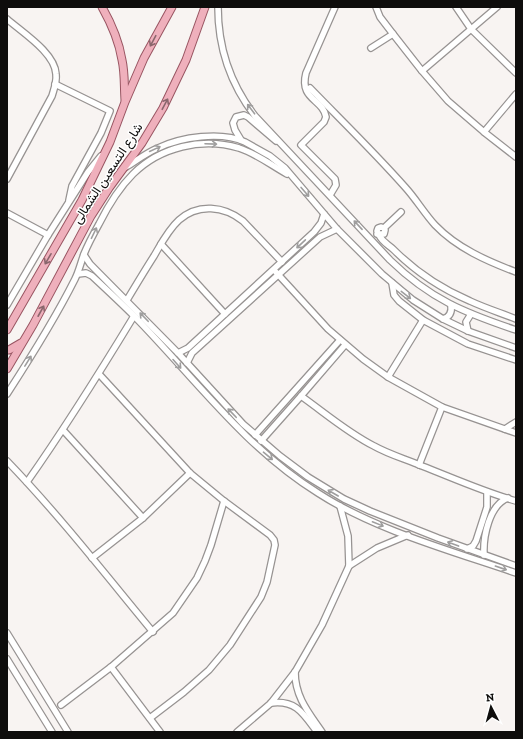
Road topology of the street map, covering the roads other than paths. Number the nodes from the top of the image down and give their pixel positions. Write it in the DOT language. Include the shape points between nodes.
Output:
graph roads {
  1 [pos="102,7"];
  2 [pos="172,7"];
  3 [pos="205,7"];
  4 [pos="218,7"];
  5 [pos="335,7"];
  6 [pos="376,7"];
  7 [pos="456,7"];
  8 [pos="497,7"];
  9 [pos="7,19"];
  10 [pos="471,28"];
  11 [pos="393,34"];
  12 [pos="371,48"];
  13 [pos="422,71"];
  14 [pos="516,73"];
  15 [pos="56,84"];
  16 [pos="310,88"];
  17 [pos="516,94"];
  18 [pos="125,102"];
  19 [pos="484,132"];
  20 [pos="241,140"];
  21 [pos="282,144"];
  22 [pos="106,152"];
  23 [pos="516,157"];
  24 [pos="122,170"];
  25 [pos="292,176"];
  26 [pos="7,179"];
  27 [pos="330,195"];
  28 [pos="68,204"];
  29 [pos="401,212"];
  30 [pos="7,213"];
  31 [pos="324,214"];
  32 [pos="337,229"];
  33 [pos="381,232"];
  34 [pos="48,235"];
  35 [pos="372,240"];
  36 [pos="161,244"];
  37 [pos="84,255"];
  38 [pos="282,262"];
  39 [pos="274,270"];
  40 [pos="516,272"];
  41 [pos="78,274"];
  42 [pos="278,275"];
  43 [pos="429,278"];
  44 [pos="392,283"];
  45 [pos="422,287"];
  46 [pos="127,300"];
  47 [pos="7,305"];
  48 [pos="451,305"];
  49 [pos="225,314"];
  50 [pos="471,314"];
  51 [pos="134,316"];
  52 [pos="443,319"];
  53 [pos="516,319"];
  54 [pos="423,320"];
  55 [pos="7,330"];
  56 [pos="516,330"];
  57 [pos="468,331"];
  58 [pos="340,340"];
  59 [pos="23,343"];
  60 [pos="345,345"];
  61 [pos="516,348"];
  62 [pos="7,350"];
  63 [pos="178,353"];
  64 [pos="516,360"];
  65 [pos="187,363"];
  66 [pos="7,369"];
  67 [pos="99,374"];
  68 [pos="388,377"];
  69 [pos="7,394"];
  70 [pos="301,396"];
  71 [pos="442,407"];
  72 [pos="516,422"];
  73 [pos="505,429"];
  74 [pos="64,430"];
  75 [pos="516,433"];
  76 [pos="255,436"];
  77 [pos="261,441"];
  78 [pos="7,461"];
  79 [pos="419,465"];
  80 [pos="190,473"];
  81 [pos="308,477"];
  82 [pos="27,482"];
  83 [pos="303,484"];
  84 [pos="487,492"];
  85 [pos="508,498"];
  86 [pos="516,500"];
  87 [pos="224,501"];
  88 [pos="340,506"];
  89 [pos="143,518"];
  90 [pos="408,536"];
  91 [pos="438,538"];
  92 [pos="435,545"];
  93 [pos="467,549"];
  94 [pos="484,555"];
  95 [pos="92,558"];
  96 [pos="349,566"];
  97 [pos="516,566"];
  98 [pos="516,573"];
  99 [pos="153,632"];
  100 [pos="7,633"];
  101 [pos="7,658"];
  102 [pos="111,667"];
  103 [pos="296,672"];
  104 [pos="271,703"];
  105 [pos="61,705"];
  106 [pos="306,713"];
  107 [pos="150,718"];
  108 [pos="52,732"];
  109 [pos="68,732"];
  110 [pos="160,732"];
  111 [pos="237,732"];
  112 [pos="317,732"];
  113 [pos="322,732"];
  1 -- 18 [label="main road" via="120,48"];
  2 -- 18 [label="main road, شارع التسعين الشمالى, one-way" via="144,58"];
  24 -- 3 [label="main road, شارع التسعين الشمالى, one-way" via="164,108 186,60"];
  21 -- 4 [label="street, one-way" via="249,108 234,83 223,49"];
  5 -- 27 [label="street" via="304,82 305,89 325,112 326,117 301,145 335,179 336,185"];
  6 -- 11 [label="street"];
  7 -- 10 [label="street"];
  8 -- 10 [label="street"];
  9 -- 15 [label="street" via="48,55 54,64"];
  10 -- 13 [label="street"];
  10 -- 14 [label="street"];
  11 -- 12 [label="street"];
  11 -- 13 [label="street"];
  13 -- 19 [label="street" via="448,101"];
  15 -- 26 [label="street"];
  15 -- 28 [label="street" via="110,111 72,186"];
  16 -- 40 [label="street" via="406,187 441,231 475,255"];
  17 -- 19 [label="street"];
  18 -- 22 [label="main road, شارع التسعين الشمالى"];
  19 -- 23 [label="street"];
  20 -- 21 [label="street" via="233,123 236,117 244,115"];
  24 -- 20 [label="street, one-way" via="149,152 178,141 209,136"];
  20 -- 25 [label="street" via="270,156"];
  21 -- 27 [label="street"];
  22 -- 28 [label="street" via="88,172"];
  22 -- 55 [label="main road, شارع التسعين الشمالى, one-way" via="75,212"];
  59 -- 24 [label="main road, شارع التسعين الشمالى, one-way" via="91,216"];
  25 -- 31 [label="street, one-way"];
  37 -- 25 [label="street, one-way" via="99,223 122,187 139,168 166,152 194,144 230,146 255,155"];
  35 -- 27 [label="street, one-way"];
  28 -- 34 [label="street"];
  29 -- 33 [label="street"];
  30 -- 34 [label="street"];
  31 -- 32 [label="street"];
  31 -- 38 [label="street, one-way" via="319,228"];
  32 -- 42 [label="street" via="320,237"];
  32 -- 44 [label="street"];
  33 -- 35 [label="street"];
  33 -- 43 [label="street" via="384,243"];
  34 -- 47 [label="street"];
  35 -- 45 [label="street" via="398,268"];
  36 -- 38 [label="street" via="183,217 205,208 216,208 243,221"];
  36 -- 46 [label="street"];
  36 -- 49 [label="street"];
  37 -- 41 [label="street"];
  37 -- 46 [label="street"];
  38 -- 39 [label="street"];
  39 -- 42 [label="street"];
  39 -- 49 [label="street"];
  41 -- 51 [label="street" via="86,273 92,276"];
  69 -- 41 [label="street, one-way"];
  42 -- 58 [label="street"];
  42 -- 65 [label="street" via="192,353"];
  43 -- 45 [label="street"];
  43 -- 53 [label="street" via="470,302"];
  44 -- 52 [label="street, one-way" via="418,304"];
  44 -- 54 [label="street" via="399,301"];
  45 -- 48 [label="street"];
  63 -- 46 [label="street, one-way"];
  48 -- 50 [label="street"];
  48 -- 52 [label="street" via="451,313"];
  49 -- 63 [label="street" via="188,348"];
  50 -- 56 [label="street"];
  50 -- 57 [label="street" via="466,322"];
  51 -- 67 [label="street"];
  51 -- 83 [label="street, one-way" via="225,416"];
  52 -- 57 [label="street"];
  54 -- 64 [label="street" via="468,344"];
  54 -- 68 [label="street"];
  57 -- 61 [label="street"];
  58 -- 60 [label="street"];
  58 -- 76 [label="street"];
  59 -- 62 [label="main road"];
  59 -- 66 [label="main road, شارع التسعين الشمالى"];
  60 -- 68 [label="street"];
  60 -- 70 [label="street"];
  63 -- 65 [label="street"];
  76 -- 65 [label="street, one-way"];
  67 -- 74 [label="street"];
  67 -- 80 [label="street"];
  68 -- 71 [label="street"];
  70 -- 77 [label="street"];
  70 -- 79 [label="street" via="373,446"];
  71 -- 73 [label="street"];
  71 -- 79 [label="street"];
  72 -- 73 [label="street"];
  73 -- 75 [label="street"];
  74 -- 82 [label="street"];
  74 -- 89 [label="street"];
  76 -- 77 [label="street"];
  77 -- 81 [label="street"];
  78 -- 82 [label="street"];
  79 -- 84 [label="street"];
  80 -- 87 [label="street"];
  80 -- 89 [label="street"];
  81 -- 83 [label="street"];
  91 -- 81 [label="street, one-way" via="344,499"];
  82 -- 95 [label="street"];
  83 -- 88 [label="street"];
  84 -- 85 [label="street"];
  84 -- 93 [label="street" via="487,506 476,541"];
  85 -- 86 [label="street"];
  85 -- 94 [label="street" via="498,504 493,511 486,533"];
  87 -- 99 [label="street" via="211,545 197,578 172,614"];
  87 -- 107 [label="street" via="274,540 267,582 255,607 218,660 184,692"];
  88 -- 90 [label="street, one-way"];
  88 -- 96 [label="street" via="348,536"];
  89 -- 95 [label="street"];
  90 -- 92 [label="street"];
  90 -- 96 [label="street" via="377,548"];
  91 -- 92 [label="street"];
  93 -- 91 [label="street, one-way"];
  92 -- 98 [label="street, one-way"];
  93 -- 94 [label="street"];
  94 -- 97 [label="street"];
  95 -- 99 [label="street"];
  96 -- 103 [label="street" via="322,625"];
  99 -- 102 [label="street"];
  100 -- 109 [label="street"];
  101 -- 108 [label="street"];
  102 -- 105 [label="street"];
  102 -- 107 [label="street"];
  103 -- 104 [label="street"];
  103 -- 106 [label="street" via="299,696"];
  104 -- 106 [label="street" via="289,704"];
  104 -- 111 [label="street"];
  106 -- 112 [label="street"];
  106 -- 113 [label="street"];
  107 -- 110 [label="street"];
}
